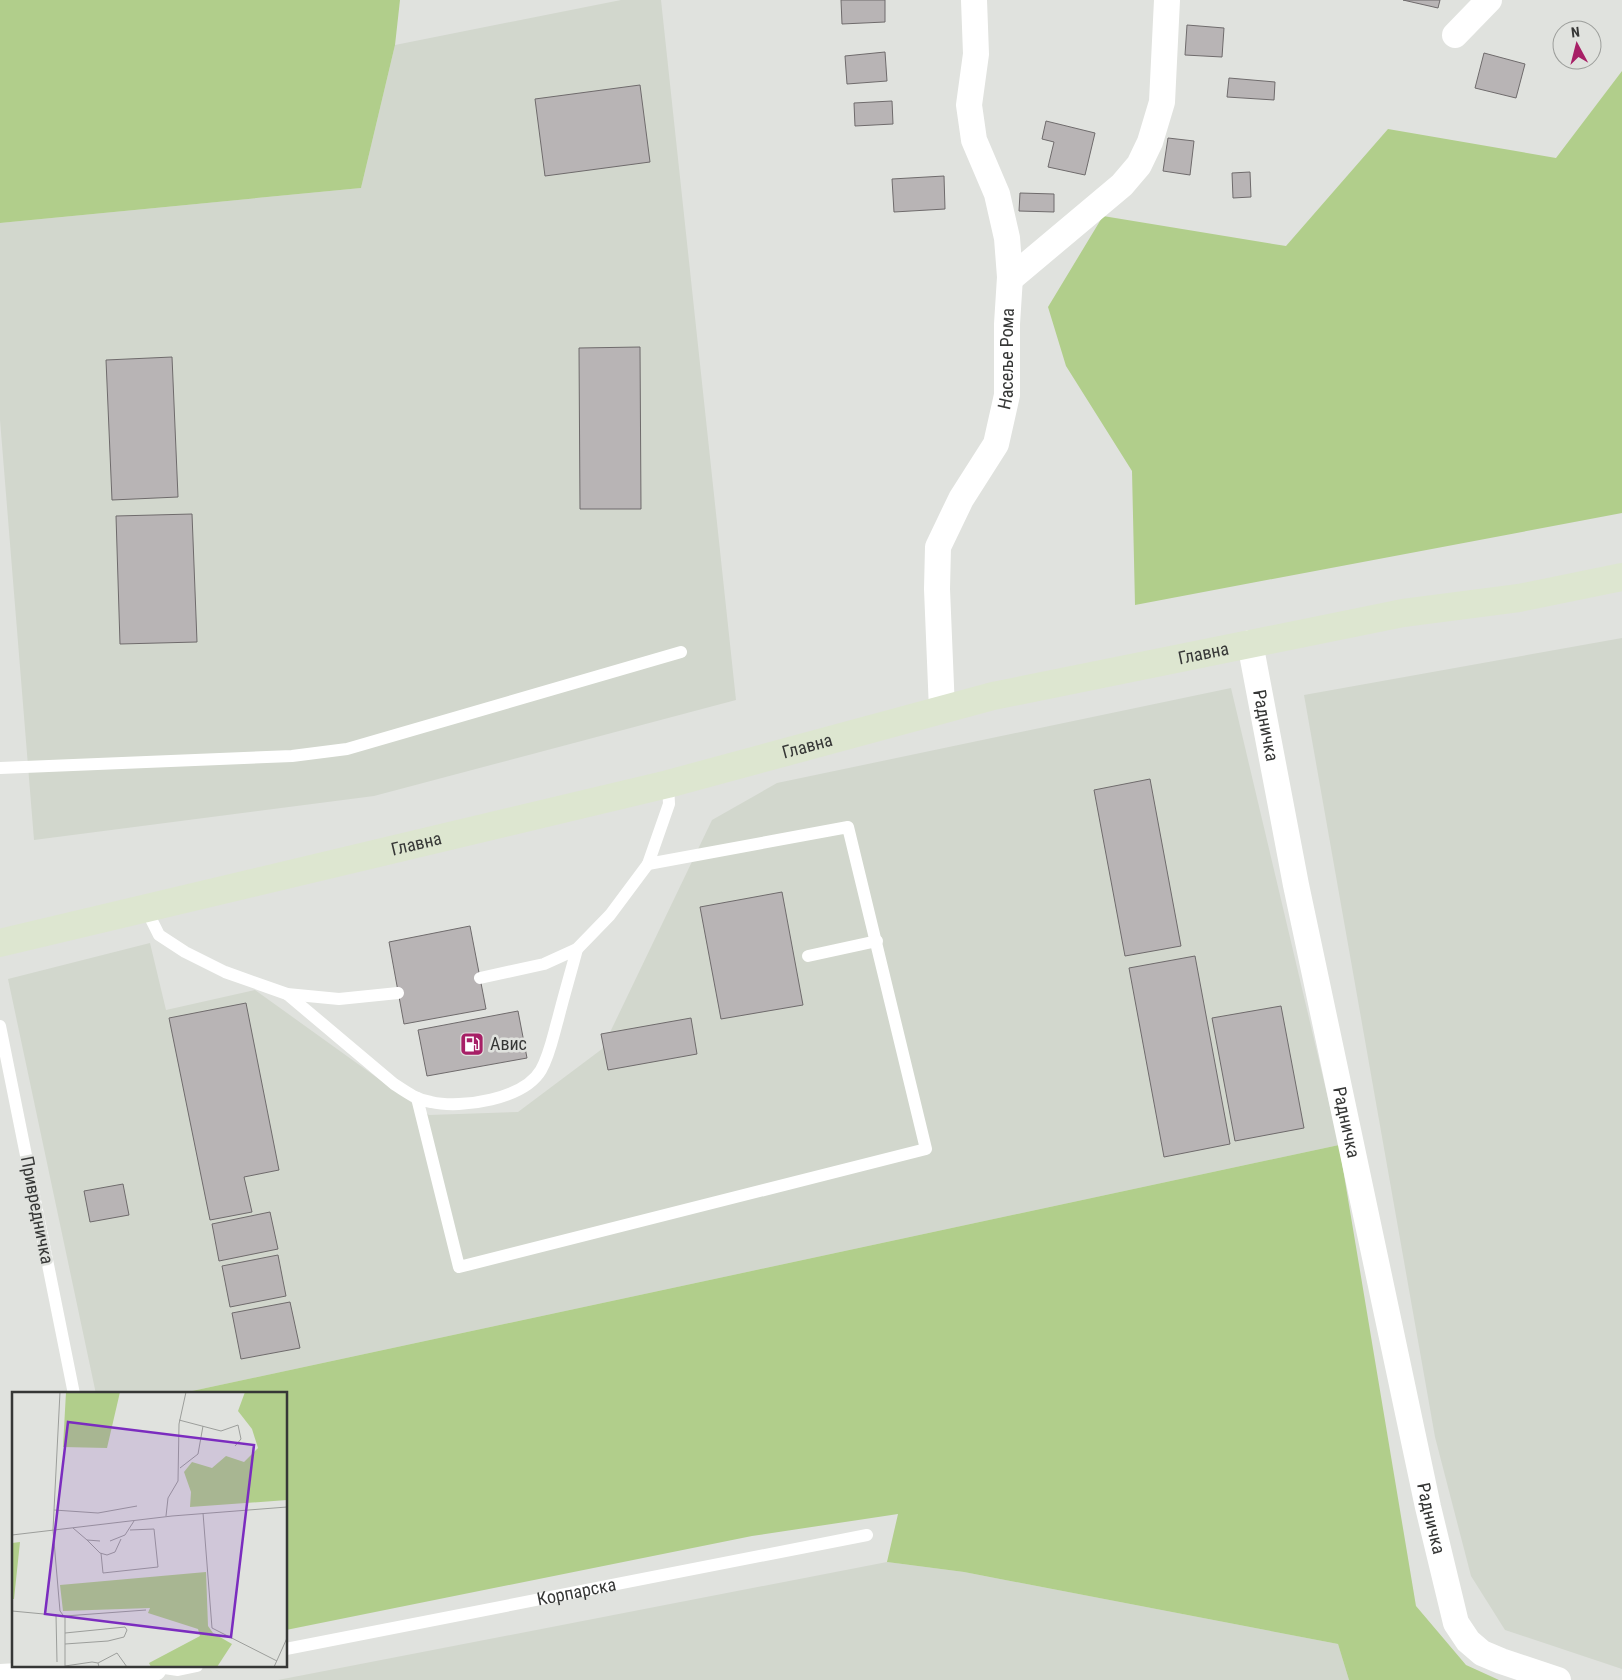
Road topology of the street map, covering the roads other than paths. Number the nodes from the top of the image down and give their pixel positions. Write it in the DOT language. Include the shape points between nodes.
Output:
graph roads {
  1 [pos="974,0"];
  2 [pos="1167,0"];
  3 [pos="1489,0"];
  4 [pos="1455,35"];
  5 [pos="1010,279"];
  6 [pos="1622,577"];
  7 [pos="1250,644"];
  8 [pos="682,652"];
  9 [pos="942,710"];
  10 [pos="0,768"];
  11 [pos="668,784"];
  12 [pos="648,864"];
  13 [pos="148,908"];
  14 [pos="877,941"];
  15 [pos="0,943"];
  16 [pos="577,948"];
  17 [pos="808,956"];
  18 [pos="480,978"];
  19 [pos="398,993"];
  20 [pos="287,994"];
  21 [pos="0,1026"];
  22 [pos="417,1098"];
  23 [pos="74,1392"];
  24 [pos="868,1535"];
  25 [pos="288,1649"];
  26 [pos="185,1668"];
  27 [pos="166,1671"];
  28 [pos="96,1676"];
  29 [pos="0,1677"];
  30 [pos="1558,1680"];
  1 -- 5 [label="street, Насеље Рома" via="976,54 969,105 974,140 997,194"];
  2 -- 5 [label="street" via="1162,102 1139,165 1122,185"];
  3 -- 4 [label="street"];
  5 -- 9 [label="street, Насеље Рома" via="1007,395 996,444 961,499 938,547"];
  6 -- 7 [label="main road, Главна"];
  7 -- 9 [label="main road, Главна" via="993,696"];
  7 -- 30 [label="street, Радничка" via="1296,885 1426,1498 1456,1623 1468,1641 1482,1653"];
  8 -- 10 [label="lane" via="347,749 292,756"];
  9 -- 11 [label="main road, Главна"];
  11 -- 12 [label="lane" via="670,804"];
  11 -- 13 [label="main road, Главна"];
  12 -- 14 [label="lane" via="848,827"];
  12 -- 16 [label="lane" via="610,915"];
  13 -- 15 [label="main road, Главна"];
  13 -- 20 [label="lane" via="159,935 185,952 224,972"];
  14 -- 17 [label="lane"];
  14 -- 22 [label="lane" via="926,1149 459,1267"];
  16 -- 18 [label="lane" via="544,964"];
  16 -- 22 [label="lane" via="548,1052 540,1070 529,1082 514,1091 474,1103 441,1104"];
  19 -- 20 [label="lane" via="339,999"];
  20 -- 22 [label="lane" via="394,1084"];
  21 -- 23 [label="lane, Привредничка"];
  24 -- 25 [label="lane, Корпарска"];
  26 -- 27 [label="lane"];
  27 -- 28 [label="street"];
  28 -- 29 [label="street"];
}
